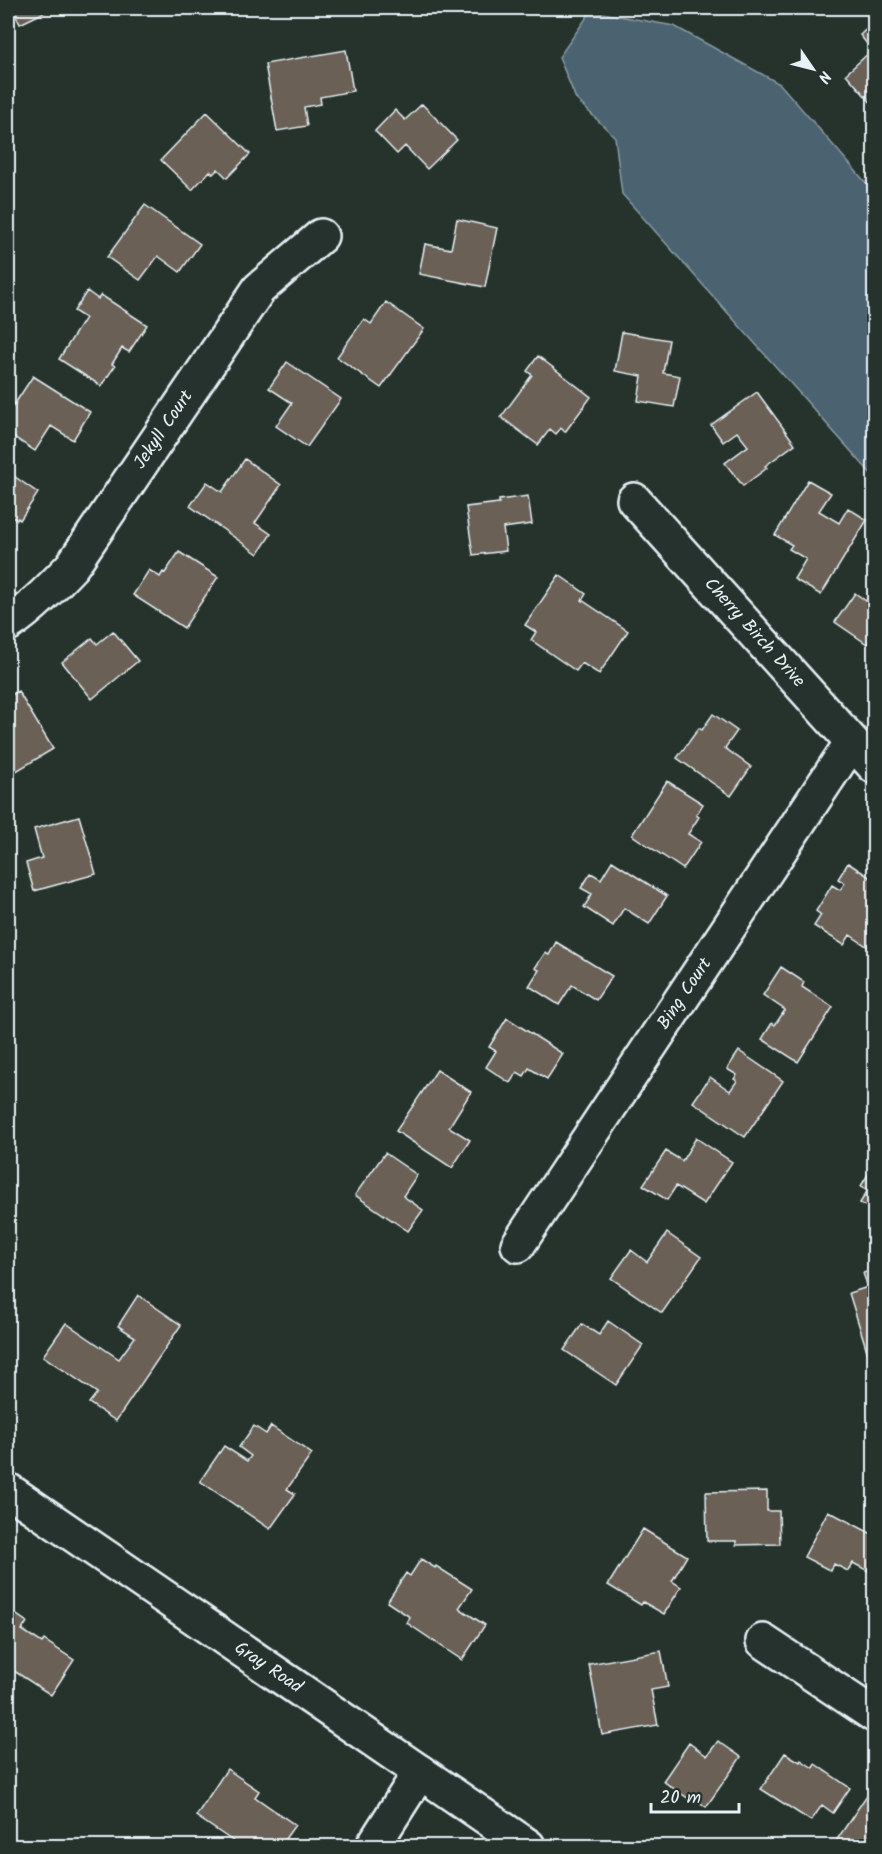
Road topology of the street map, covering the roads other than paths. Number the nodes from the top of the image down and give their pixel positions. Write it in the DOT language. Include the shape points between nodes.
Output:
graph roads {
  1 [pos="321,236"];
  2 [pos="634,500"];
  3 [pos="8,624"];
  4 [pos="852,742"];
  5 [pos="874,766"];
  6 [pos="518,1245"];
  7 [pos="8,1490"];
  8 [pos="763,1641"];
  9 [pos="874,1715"];
  10 [pos="420,1772"];
  11 [pos="372,1846"];
  12 [pos="528,1846"];
  1 -- 3 [label="street, Jekyll Court" via="259,290 72,566"];
  2 -- 4 [label="street, Cherry Birch Drive"];
  4 -- 5 [label="street, Cherry Birch Drive"];
  4 -- 6 [label="street, Bing Court"];
  7 -- 10 [label="street, Gray Road"];
  8 -- 9 [label="street"];
  10 -- 11 [label="street"];
  10 -- 12 [label="street, Gray Road"];
}
